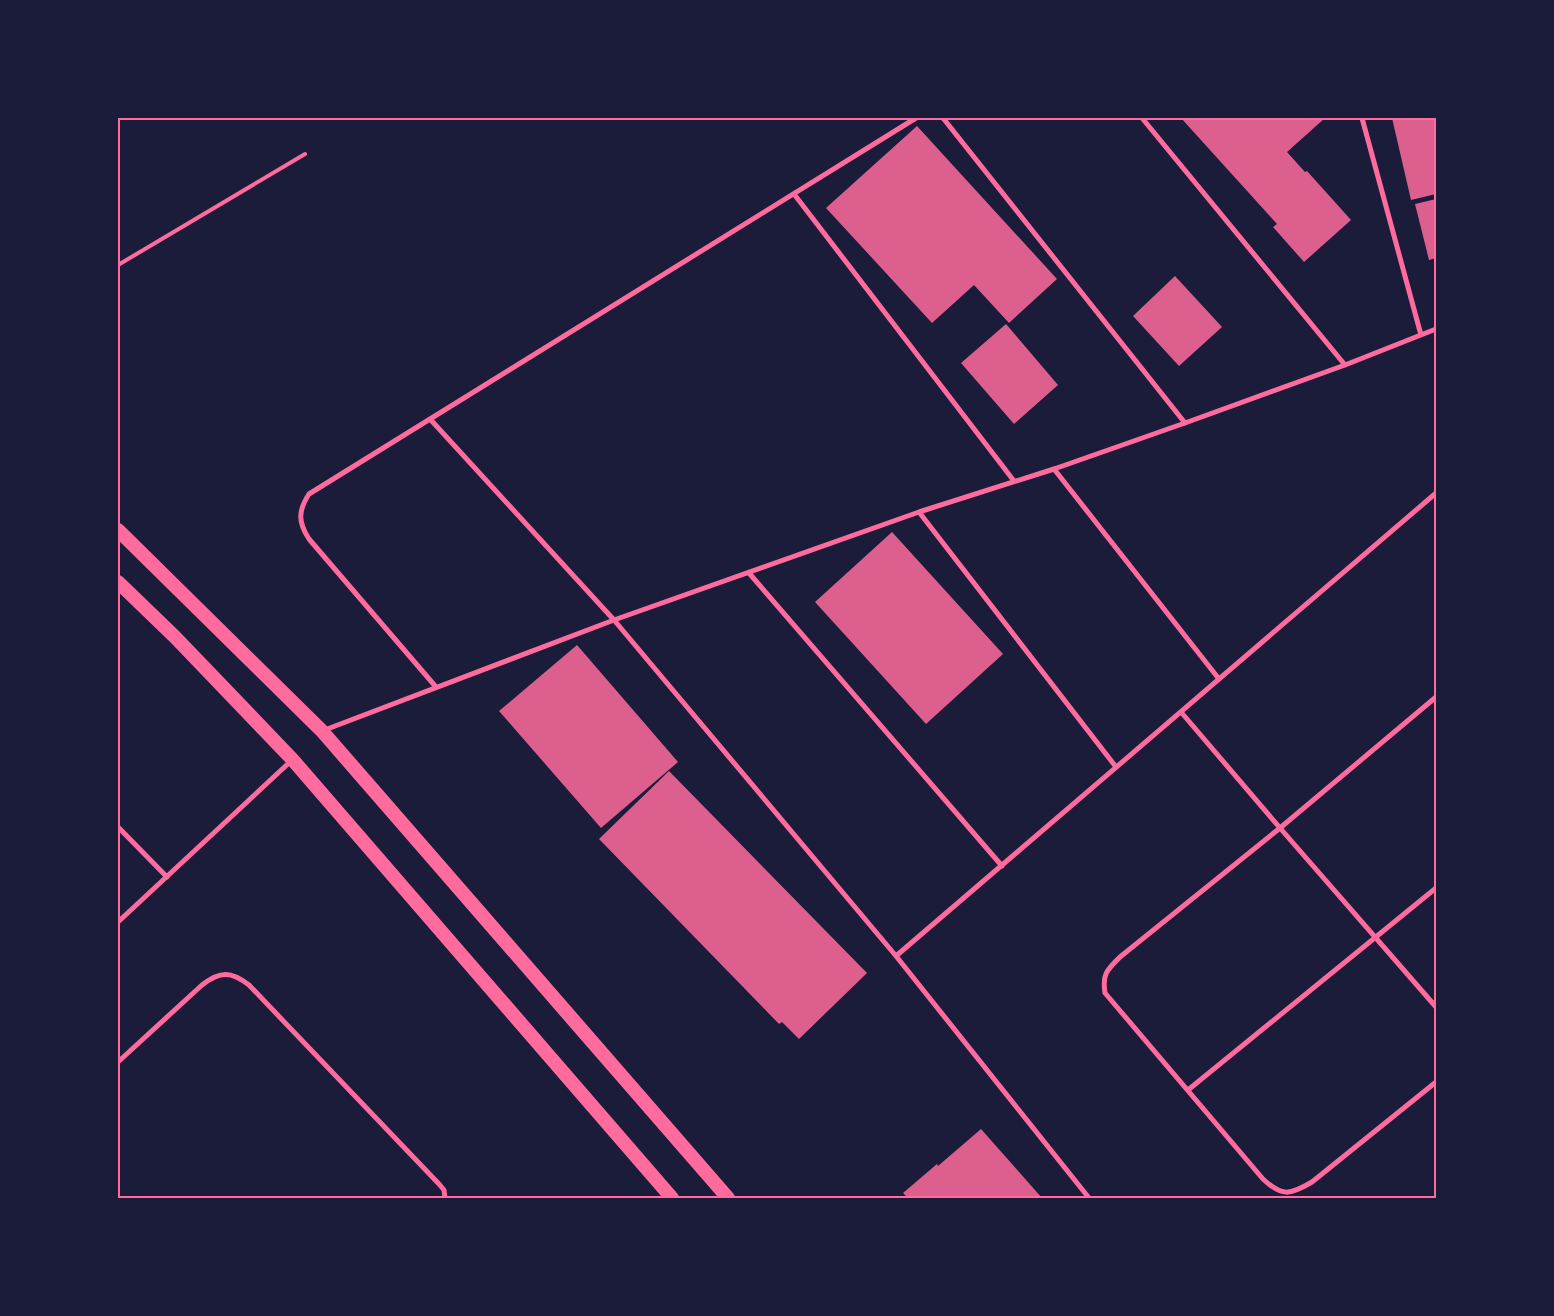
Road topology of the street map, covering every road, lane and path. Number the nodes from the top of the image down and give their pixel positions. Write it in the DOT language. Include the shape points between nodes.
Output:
graph roads {
  1 [pos="916,118"];
  2 [pos="943,118"];
  3 [pos="1142,118"];
  4 [pos="1362,118"];
  5 [pos="305,154"];
  6 [pos="794,194"];
  7 [pos="118,265"];
  8 [pos="1436,329"];
  9 [pos="1421,335"];
  10 [pos="1345,365"];
  11 [pos="430,419"];
  12 [pos="1185,423"];
  13 [pos="1054,469"];
  14 [pos="1014,482"];
  15 [pos="1436,492"];
  16 [pos="919,512"];
  17 [pos="118,530"];
  18 [pos="749,573"];
  19 [pos="118,582"];
  20 [pos="614,620"];
  21 [pos="1219,679"];
  22 [pos="436,687"];
  23 [pos="1436,697"];
  24 [pos="1181,712"];
  25 [pos="322,731"];
  26 [pos="292,760"];
  27 [pos="1116,768"];
  28 [pos="118,827"];
  29 [pos="1280,828"];
  30 [pos="1002,866"];
  31 [pos="167,877"];
  32 [pos="1436,888"];
  33 [pos="118,922"];
  34 [pos="1376,938"];
  35 [pos="896,956"];
  36 [pos="1436,1007"];
  37 [pos="118,1062"];
  38 [pos="1436,1082"];
  39 [pos="1188,1090"];
  40 [pos="445,1198"];
  41 [pos="672,1198"];
  42 [pos="728,1198"];
  43 [pos="1089,1198"];
  1 -- 6 [label="street"];
  2 -- 12 [label="street"];
  3 -- 10 [label="street"];
  4 -- 9 [label="street"];
  5 -- 7 [label="lane"];
  6 -- 11 [label="street"];
  6 -- 14 [label="street"];
  8 -- 9 [label="street"];
  9 -- 10 [label="street"];
  10 -- 12 [label="street"];
  11 -- 20 [label="street"];
  11 -- 22 [label="street" via="309,494 300,517 302,529 309,539"];
  12 -- 13 [label="street"];
  13 -- 14 [label="street"];
  13 -- 21 [label="street"];
  14 -- 16 [label="street"];
  15 -- 21 [label="street"];
  16 -- 18 [label="street"];
  16 -- 27 [label="street"];
  17 -- 25 [label="highway"];
  18 -- 20 [label="street"];
  18 -- 30 [label="street"];
  19 -- 26 [label="highway" via="175,636"];
  20 -- 22 [label="street"];
  20 -- 35 [label="street"];
  21 -- 24 [label="street"];
  22 -- 25 [label="street"];
  23 -- 29 [label="street"];
  24 -- 27 [label="street"];
  24 -- 29 [label="street"];
  25 -- 42 [label="highway"];
  26 -- 31 [label="street"];
  26 -- 41 [label="highway"];
  27 -- 30 [label="street"];
  28 -- 31 [label="street"];
  29 -- 34 [label="street"];
  29 -- 39 [label="street" via="1120,957 1108,969 1103,981 1105,993"];
  30 -- 35 [label="street"];
  31 -- 33 [label="street"];
  32 -- 34 [label="street"];
  34 -- 36 [label="street"];
  34 -- 39 [label="street"];
  35 -- 43 [label="street"];
  37 -- 40 [label="street" via="212,977 225,974 238,977 439,1184"];
  38 -- 39 [label="street" via="1312,1182 1297,1191 1285,1192 1274,1190 1263,1179"];
}
